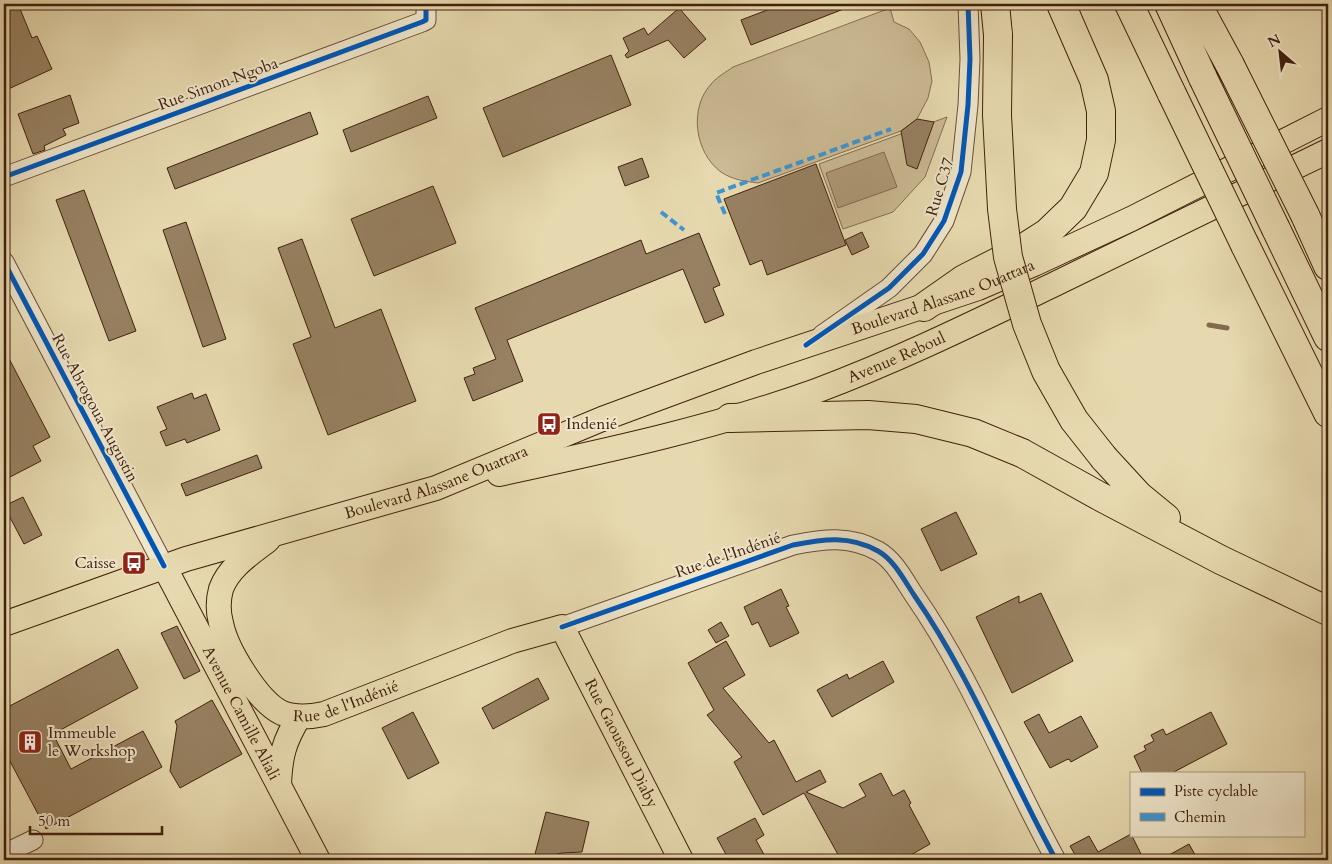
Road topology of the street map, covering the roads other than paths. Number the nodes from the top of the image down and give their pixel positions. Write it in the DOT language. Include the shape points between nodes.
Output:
graph roads {
  1 [pos="426,4"];
  2 [pos="968,4"];
  3 [pos="995,4"];
  4 [pos="1061,4"];
  5 [pos="1129,4"];
  6 [pos="1169,4"];
  7 [pos="1196,4"];
  8 [pos="1328,119"];
  9 [pos="1328,151"];
  10 [pos="4,177"];
  11 [pos="4,262"];
  12 [pos="1328,266"];
  13 [pos="924,307"];
  14 [pos="1328,337"];
  15 [pos="806,345"];
  16 [pos="1328,413"];
  17 [pos="730,418"];
  18 [pos="436,488"];
  19 [pos="275,533"];
  20 [pos="1221,560"];
  21 [pos="164,566"];
  22 [pos="1328,611"];
  23 [pos="4,624"];
  24 [pos="562,626"];
  25 [pos="299,717"];
  26 [pos="279,785"];
  27 [pos="32,840"];
  28 [pos="4,854"];
  29 [pos="318,860"];
  30 [pos="681,860"];
  31 [pos="1056,860"];
  1 -- 10 [label="street, Rue Simon Ngoba" via="426,20 422,22"];
  2 -- 15 [label="street, Rue C37" via="968,114 961,172 944,221 922,254 889,288"];
  3 -- 20 [label="highway, bridge" via="997,115 1008,257 1027,324 1046,371 1074,420 1138,495"];
  4 -- 13 [label="highway" via="1094,80 1101,111 1094,173 1073,208 1046,233"];
  5 -- 16 [label="highway, bridge"];
  6 -- 14 [label="highway, bridge"];
  7 -- 12 [label="highway, bridge" via="1230,65"];
  8 -- 13 [label="main road, Boulevard Alassane Ouattara" via="1034,264"];
  9 -- 17 [label="main road, Avenue Reboul" via="891,362"];
  11 -- 21 [label="street, Rue Abrogoua Augustin"];
  13 -- 15 [label="main road, Boulevard Alassane Ouattara"];
  15 -- 18 [label="main road, Boulevard Alassane Ouattara" via="602,419"];
  17 -- 18 [label="main road, Avenue Reboul" via="612,449"];
  17 -- 20 [label="highway" via="868,415 916,419 973,433 1022,453"];
  18 -- 19 [label="main road, Boulevard Alassane Ouattara"];
  19 -- 21 [label="main road, Boulevard Alassane Ouattara"];
  19 -- 25 [label="main road, Rue de l'Indénié" via="237,564 226,578 219,598 219,610 226,637 258,694 283,713"];
  20 -- 22 [label="highway"];
  21 -- 23 [label="main road, Boulevard Alassane Ouattara"];
  21 -- 26 [label="main road, Avenue Camille Aliali"];
  24 -- 25 [label="main road, Rue de l'Indénié" via="512,641 342,708"];
  24 -- 30 [label="main road, Rue Gaoussou Diaby"];
  24 -- 31 [label="street, Rue de l'Indénié" via="793,545 824,539 854,541 879,552 897,570 922,606 958,668"];
  25 -- 26 [label="main road" via="283,749"];
  26 -- 29 [label="main road, Avenue Camille Aliali"];
  27 -- 28 [label="street"];
}
